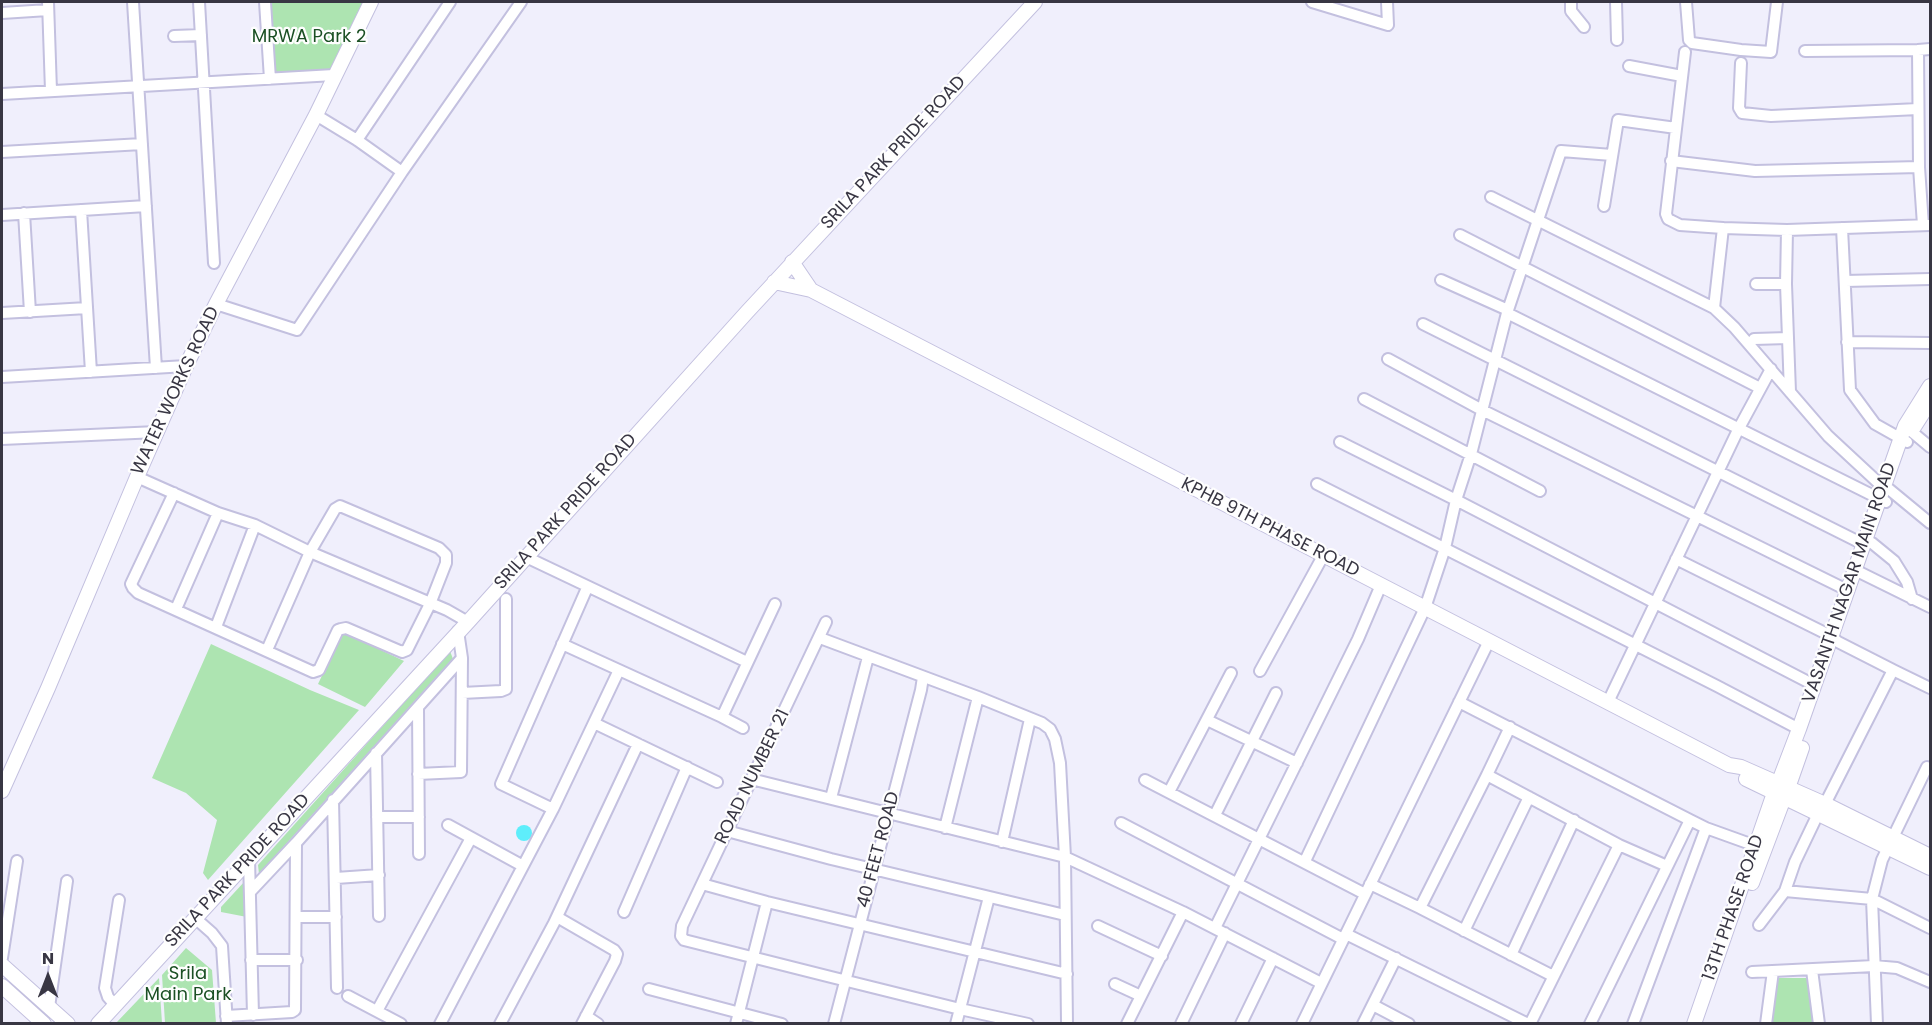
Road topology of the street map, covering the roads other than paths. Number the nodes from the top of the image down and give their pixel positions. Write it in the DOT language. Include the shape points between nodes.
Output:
graph roads {
  1 [pos="133,2"];
  2 [pos="199,2"];
  3 [pos="265,2"];
  4 [pos="371,2"];
  5 [pos="450,2"];
  6 [pos="521,2"];
  7 [pos="1035,2"];
  8 [pos="1312,2"];
  9 [pos="1387,2"];
  10 [pos="1571,2"];
  11 [pos="1616,2"];
  12 [pos="1686,2"];
  13 [pos="1777,2"];
  14 [pos="48,6"];
  15 [pos="2,12"];
  16 [pos="1584,27"];
  17 [pos="201,34"];
  18 [pos="174,36"];
  19 [pos="1617,40"];
  20 [pos="1930,49"];
  21 [pos="1918,50"];
  22 [pos="1804,51"];
  23 [pos="1685,52"];
  24 [pos="1741,63"];
  25 [pos="1629,66"];
  26 [pos="334,75"];
  27 [pos="1682,76"];
  28 [pos="270,79"];
  29 [pos="204,83"];
  30 [pos="138,86"];
  31 [pos="51,91"];
  32 [pos="2,94"];
  33 [pos="1918,110"];
  34 [pos="316,115"];
  35 [pos="1676,128"];
  36 [pos="357,140"];
  37 [pos="142,144"];
  38 [pos="2,152"];
  39 [pos="1612,155"];
  40 [pos="1671,161"];
  41 [pos="1919,166"];
  42 [pos="402,172"];
  43 [pos="1491,197"];
  44 [pos="146,206"];
  45 [pos="1604,206"];
  46 [pos="81,210"];
  47 [pos="24,213"];
  48 [pos="2,214"];
  49 [pos="1537,220"];
  50 [pos="1927,225"];
  51 [pos="1722,228"];
  52 [pos="1842,228"];
  53 [pos="1787,230"];
  54 [pos="1460,235"];
  55 [pos="792,262"];
  56 [pos="214,263"];
  57 [pos="1522,267"];
  58 [pos="1930,279"];
  59 [pos="1441,280"];
  60 [pos="1845,281"];
  61 [pos="774,282"];
  62 [pos="1756,284"];
  63 [pos="1786,284"];
  64 [pos="811,290"];
  65 [pos="216,304"];
  66 [pos="87,308"];
  67 [pos="1714,308"];
  68 [pos="1507,311"];
  69 [pos="30,312"];
  70 [pos="2,313"];
  71 [pos="1424,324"];
  72 [pos="1788,338"];
  73 [pos="1754,339"];
  74 [pos="1846,342"];
  75 [pos="1930,343"];
  76 [pos="1388,359"];
  77 [pos="1495,361"];
  78 [pos="186,366"];
  79 [pos="156,368"];
  80 [pos="1771,369"];
  81 [pos="91,372"];
  82 [pos="2,377"];
  83 [pos="1930,386"];
  84 [pos="1760,388"];
  85 [pos="1790,392"];
  86 [pos="1364,399"];
  87 [pos="1930,402"];
  88 [pos="1482,410"];
  89 [pos="1738,430"];
  90 [pos="157,432"];
  91 [pos="1906,434"];
  92 [pos="2,439"];
  93 [pos="1340,442"];
  94 [pos="1930,447"];
  95 [pos="1471,454"];
  96 [pos="1719,472"];
  97 [pos="137,477"];
  98 [pos="1317,484"];
  99 [pos="1540,491"];
  100 [pos="174,493"];
  101 [pos="1885,495"];
  102 [pos="1456,500"];
  103 [pos="218,513"];
  104 [pos="1696,517"];
  105 [pos="1930,523"];
  106 [pos="255,525"];
  107 [pos="1868,544"];
  108 [pos="1446,548"];
  109 [pos="310,552"];
  110 [pos="1323,556"];
  111 [pos="526,557"];
  112 [pos="1676,559"];
  113 [pos="1861,573"];
  114 [pos="1381,585"];
  115 [pos="587,588"];
  116 [pos="1847,590"];
  117 [pos="1912,598"];
  118 [pos="506,599"];
  119 [pos="1656,603"];
  120 [pos="430,604"];
  121 [pos="775,604"];
  122 [pos="1930,607"];
  123 [pos="1425,608"];
  124 [pos="176,609"];
  125 [pos="826,622"];
  126 [pos="463,626"];
  127 [pos="216,627"];
  128 [pos="820,638"];
  129 [pos="1835,639"];
  130 [pos="1489,641"];
  131 [pos="562,644"];
  132 [pos="1636,645"];
  133 [pos="267,650"];
  134 [pos="868,657"];
  135 [pos="462,658"];
  136 [pos="747,662"];
  137 [pos="619,670"];
  138 [pos="1893,670"];
  139 [pos="1260,671"];
  140 [pos="1231,673"];
  141 [pos="922,677"];
  142 [pos="1814,685"];
  143 [pos="1930,688"];
  144 [pos="462,693"];
  145 [pos="1276,693"];
  146 [pos="978,698"];
  147 [pos="1459,702"];
  148 [pos="1608,702"];
  149 [pos="418,707"];
  150 [pos="722,717"];
  151 [pos="1030,718"];
  152 [pos="1208,720"];
  153 [pos="594,723"];
  154 [pos="1510,727"];
  155 [pos="743,728"];
  156 [pos="1799,729"];
  157 [pos="1252,742"];
  158 [pos="638,744"];
  159 [pos="376,753"];
  160 [pos="1297,763"];
  161 [pos="1929,765"];
  162 [pos="687,767"];
  163 [pos="418,774"];
  164 [pos="1487,775"];
  165 [pos="752,779"];
  166 [pos="1146,780"];
  167 [pos="717,782"];
  168 [pos="2,790"];
  169 [pos="1781,791"];
  170 [pos="1169,792"];
  171 [pos="1529,797"];
  172 [pos="831,798"];
  173 [pos="333,800"];
  174 [pos="553,809"];
  175 [pos="1821,809"];
  176 [pos="889,813"];
  177 [pos="1215,815"];
  178 [pos="377,817"];
  179 [pos="419,817"];
  180 [pos="1574,820"];
  181 [pos="1690,820"];
  182 [pos="1121,823"];
  183 [pos="448,825"];
  184 [pos="945,828"];
  185 [pos="1706,828"];
  186 [pos="727,831"];
  187 [pos="471,838"];
  188 [pos="1260,839"];
  189 [pos="1002,842"];
  190 [pos="296,843"];
  191 [pos="1891,843"];
  192 [pos="1619,845"];
  193 [pos="1756,846"];
  194 [pos="419,854"];
  195 [pos="1930,856"];
  196 [pos="1065,857"];
  197 [pos="249,859"];
  198 [pos="17,861"];
  199 [pos="1305,861"];
  200 [pos="523,866"];
  201 [pos="1668,866"];
  202 [pos="1930,868"];
  203 [pos="875,869"];
  204 [pos="378,875"];
  205 [pos="336,878"];
  206 [pos="67,881"];
  207 [pos="1238,883"];
  208 [pos="702,884"];
  209 [pos="1368,889"];
  210 [pos="1785,891"];
  211 [pos="250,892"];
  212 [pos="989,897"];
  213 [pos="1872,899"];
  214 [pos="118,900"];
  215 [pos="767,902"];
  216 [pos="1420,908"];
  217 [pos="624,912"];
  218 [pos="1183,912"];
  219 [pos="1065,915"];
  220 [pos="379,916"];
  221 [pos="296,917"];
  222 [pos="336,917"];
  223 [pos="557,917"];
  224 [pos="195,918"];
  225 [pos="860,925"];
  226 [pos="1759,925"];
  227 [pos="1098,926"];
  228 [pos="1930,928"];
  229 [pos="1220,930"];
  230 [pos="1464,931"];
  231 [pos="1344,936"];
  232 [pos="975,952"];
  233 [pos="1511,955"];
  234 [pos="1162,956"];
  235 [pos="753,957"];
  236 [pos="2,958"];
  237 [pos="1273,958"];
  238 [pos="1395,958"];
  239 [pos="251,960"];
  240 [pos="297,960"];
  241 [pos="2,965"];
  242 [pos="1874,966"];
  243 [pos="1812,970"];
  244 [pos="1773,971"];
  245 [pos="1752,972"];
  246 [pos="1067,974"];
  247 [pos="1553,976"];
  248 [pos="846,981"];
  249 [pos="1930,982"];
  250 [pos="1322,983"];
  251 [pos="1115,984"];
  252 [pos="2,986"];
  253 [pos="337,988"];
  254 [pos="649,989"];
  255 [pos="2,993"];
  256 [pos="348,996"];
  257 [pos="1141,996"];
  258 [pos="115,1005"];
  259 [pos="1372,1005"];
  260 [pos="49,1007"];
  261 [pos="960,1009"];
  262 [pos="377,1011"];
  263 [pos="253,1015"];
  264 [pos="737,1018"];
  265 [pos="226,1020"];
  266 [pos="584,1020"];
  267 [pos="38,1023"];
  268 [pos="44,1023"];
  269 [pos="68,1023"];
  270 [pos="98,1023"];
  271 [pos="401,1023"];
  272 [pos="440,1023"];
  273 [pos="501,1023"];
  274 [pos="598,1023"];
  275 [pos="782,1023"];
  276 [pos="834,1023"];
  277 [pos="956,1023"];
  278 [pos="1028,1023"];
  279 [pos="1067,1023"];
  280 [pos="1127,1023"];
  281 [pos="1181,1023"];
  282 [pos="1241,1023"];
  283 [pos="1302,1023"];
  284 [pos="1363,1023"];
  285 [pos="1409,1023"];
  286 [pos="1529,1023"];
  287 [pos="1590,1023"];
  288 [pos="1633,1023"];
  289 [pos="1694,1023"];
  290 [pos="1704,1023"];
  291 [pos="1766,1023"];
  292 [pos="1819,1023"];
  293 [pos="1877,1023"];
  1 -- 30 [label="street"];
  2 -- 17 [label="street"];
  3 -- 28 [label="street"];
  4 -- 26 [label="street, WATER WORKS ROAD"];
  5 -- 36 [label="street"];
  6 -- 42 [label="street"];
  7 -- 55 [label="street, SRILA PARK PRIDE ROAD"];
  8 -- 9 [label="street" via="1388,25"];
  10 -- 16 [label="street" via="1571,11"];
  11 -- 19 [label="street"];
  12 -- 13 [label="street" via="1692,43 1771,52"];
  14 -- 15 [label="street"];
  14 -- 31 [label="street"];
  17 -- 18 [label="street"];
  17 -- 29 [label="street"];
  20 -- 21 [label="street"];
  21 -- 22 [label="street"];
  21 -- 33 [label="street"];
  23 -- 27 [label="street"];
  24 -- 33 [label="street" via="1742,113 1771,116"];
  25 -- 27 [label="street"];
  26 -- 28 [label="street"];
  26 -- 34 [label="street, WATER WORKS ROAD"];
  27 -- 35 [label="street"];
  28 -- 29 [label="street"];
  29 -- 30 [label="street"];
  29 -- 56 [label="street"];
  30 -- 31 [label="street"];
  30 -- 37 [label="street"];
  31 -- 32 [label="street"];
  33 -- 41 [label="street"];
  34 -- 36 [label="street"];
  34 -- 65 [label="street, WATER WORKS ROAD"];
  35 -- 39 [label="street" via="1618,120"];
  35 -- 40 [label="street"];
  36 -- 42 [label="street"];
  37 -- 38 [label="street"];
  37 -- 44 [label="street"];
  39 -- 45 [label="street"];
  39 -- 49 [label="street" via="1561,151"];
  40 -- 41 [label="street" via="1755,171"];
  40 -- 51 [label="street" via="1668,219 1680,225"];
  41 -- 50 [label="street"];
  42 -- 65 [label="street" via="297,330"];
  43 -- 49 [label="street"];
  44 -- 46 [label="street"];
  44 -- 79 [label="street"];
  46 -- 47 [label="street"];
  46 -- 66 [label="street"];
  47 -- 48 [label="street"];
  47 -- 69 [label="street"];
  49 -- 57 [label="street"];
  49 -- 67 [label="street"];
  50 -- 52 [label="street"];
  51 -- 53 [label="street"];
  51 -- 67 [label="street"];
  52 -- 53 [label="street"];
  52 -- 60 [label="street"];
  53 -- 63 [label="street"];
  54 -- 57 [label="street"];
  55 -- 61 [label="street, SRILA PARK PRIDE ROAD"];
  55 -- 64 [label="street, KPHB 9TH PHASE ROAD"];
  57 -- 68 [label="street"];
  57 -- 84 [label="street"];
  58 -- 60 [label="street"];
  59 -- 68 [label="street"];
  60 -- 74 [label="street"];
  61 -- 64 [label="street, KPHB 9TH PHASE ROAD"];
  61 -- 111 [label="street, SRILA PARK PRIDE ROAD"];
  62 -- 63 [label="street"];
  63 -- 72 [label="street"];
  64 -- 110 [label="street, KPHB 9TH PHASE ROAD"];
  65 -- 78 [label="street, WATER WORKS ROAD"];
  66 -- 69 [label="street"];
  66 -- 81 [label="street"];
  67 -- 80 [label="street"];
  68 -- 77 [label="street"];
  68 -- 89 [label="street"];
  69 -- 70 [label="street"];
  71 -- 77 [label="street"];
  72 -- 73 [label="street"];
  72 -- 85 [label="street"];
  74 -- 75 [label="street"];
  74 -- 91 [label="street" via="1850,390 1875,424"];
  76 -- 88 [label="street"];
  77 -- 88 [label="street"];
  77 -- 96 [label="street"];
  78 -- 79 [label="street"];
  78 -- 90 [label="street, WATER WORKS ROAD"];
  79 -- 81 [label="street"];
  80 -- 84 [label="street"];
  80 -- 85 [label="street"];
  81 -- 82 [label="street"];
  83 -- 91 [label="street, VASANTH NAGAR MAIN ROAD"];
  84 -- 89 [label="street"];
  85 -- 101 [label="street"];
  86 -- 95 [label="street"];
  87 -- 91 [label="street, VASANTH NAGAR MAIN ROAD"];
  88 -- 95 [label="street"];
  88 -- 104 [label="street"];
  89 -- 96 [label="street"];
  89 -- 101 [label="street"];
  90 -- 92 [label="street"];
  90 -- 97 [label="street, WATER WORKS ROAD"];
  91 -- 94 [label="street"];
  91 -- 101 [label="street, VASANTH NAGAR MAIN ROAD"];
  93 -- 102 [label="street"];
  95 -- 99 [label="street"];
  95 -- 102 [label="street"];
  96 -- 104 [label="street"];
  96 -- 107 [label="street"];
  97 -- 100 [label="street"];
  97 -- 168 [label="street, WATER WORKS ROAD"];
  98 -- 108 [label="street"];
  100 -- 103 [label="street"];
  100 -- 124 [label="street" via="131,584 138,593"];
  101 -- 105 [label="street"];
  101 -- 107 [label="street, VASANTH NAGAR MAIN ROAD"];
  102 -- 108 [label="street"];
  102 -- 119 [label="street"];
  103 -- 106 [label="street"];
  103 -- 124 [label="street"];
  104 -- 112 [label="street"];
  104 -- 116 [label="street"];
  106 -- 109 [label="street"];
  106 -- 127 [label="street"];
  107 -- 113 [label="street, VASANTH NAGAR MAIN ROAD"];
  107 -- 116 [label="street, VASANTH NAGAR MAIN ROAD"];
  107 -- 117 [label="street" via="1894,561"];
  108 -- 123 [label="street"];
  108 -- 132 [label="street"];
  109 -- 120 [label="street"];
  109 -- 120 [label="street" via="340,506 439,548 446,555 446,563"];
  109 -- 133 [label="street"];
  110 -- 114 [label="street, KPHB 9TH PHASE ROAD"];
  110 -- 139 [label="street"];
  111 -- 115 [label="street"];
  111 -- 126 [label="street, SRILA PARK PRIDE ROAD"];
  112 -- 119 [label="street"];
  112 -- 129 [label="street"];
  113 -- 117 [label="street"];
  113 -- 129 [label="street, VASANTH NAGAR MAIN ROAD"];
  114 -- 123 [label="street, KPHB 9TH PHASE ROAD"];
  114 -- 160 [label="street"];
  115 -- 131 [label="street"];
  115 -- 136 [label="street"];
  116 -- 129 [label="street, VASANTH NAGAR MAIN ROAD"];
  117 -- 122 [label="street"];
  118 -- 144 [label="street" via="506,689"];
  119 -- 132 [label="street"];
  119 -- 142 [label="street"];
  120 -- 126 [label="street" via="447,610"];
  120 -- 133 [label="street" via="402,652 346,628 338,630 317,672"];
  121 -- 136 [label="street"];
  123 -- 130 [label="street, KPHB 9TH PHASE ROAD"];
  123 -- 199 [label="street"];
  124 -- 127 [label="street"];
  125 -- 128 [label="street, ROAD NUMBER 21"];
  126 -- 135 [label="street"];
  126 -- 197 [label="street, SRILA PARK PRIDE ROAD"];
  127 -- 133 [label="street"];
  128 -- 134 [label="street"];
  128 -- 165 [label="street, ROAD NUMBER 21"];
  129 -- 138 [label="street"];
  129 -- 142 [label="street, VASANTH NAGAR MAIN ROAD"];
  129 -- 169 [label="street, VASANTH NAGAR MAIN ROAD"];
  130 -- 147 [label="street"];
  130 -- 148 [label="street, KPHB 9TH PHASE ROAD"];
  131 -- 137 [label="street"];
  131 -- 174 [label="street" via="501,784"];
  132 -- 148 [label="street"];
  132 -- 156 [label="street"];
  134 -- 141 [label="street"];
  134 -- 172 [label="street"];
  135 -- 144 [label="street"];
  135 -- 149 [label="street"];
  136 -- 150 [label="street"];
  137 -- 150 [label="street"];
  137 -- 153 [label="street"];
  138 -- 143 [label="street"];
  138 -- 175 [label="street"];
  140 -- 152 [label="street"];
  141 -- 146 [label="street"];
  141 -- 176 [label="street, 40 FEET ROAD"];
  142 -- 156 [label="street, VASANTH NAGAR MAIN ROAD"];
  144 -- 163 [label="street" via="461,772"];
  145 -- 157 [label="street"];
  146 -- 151 [label="street"];
  146 -- 184 [label="street"];
  147 -- 154 [label="street"];
  147 -- 209 [label="street"];
  148 -- 169 [label="street, KPHB 9TH PHASE ROAD" via="1729,765 1737,774"];
  149 -- 159 [label="street"];
  149 -- 163 [label="street"];
  150 -- 155 [label="street"];
  151 -- 189 [label="street"];
  151 -- 196 [label="street" via="1050,729 1055,739"];
  152 -- 157 [label="street"];
  152 -- 170 [label="street"];
  153 -- 158 [label="street"];
  153 -- 174 [label="street"];
  154 -- 164 [label="street"];
  154 -- 181 [label="street"];
  156 -- 169 [label="street, VASANTH NAGAR MAIN ROAD"];
  157 -- 160 [label="street"];
  157 -- 177 [label="street"];
  158 -- 162 [label="street"];
  158 -- 223 [label="street"];
  159 -- 173 [label="street"];
  159 -- 178 [label="street"];
  160 -- 188 [label="street"];
  161 -- 191 [label="street"];
  162 -- 167 [label="street"];
  162 -- 217 [label="street"];
  163 -- 179 [label="street"];
  164 -- 171 [label="street"];
  164 -- 216 [label="street"];
  165 -- 172 [label="street"];
  165 -- 186 [label="street, ROAD NUMBER 21"];
  166 -- 170 [label="street"];
  169 -- 175 [label="street, KPHB 9TH PHASE ROAD"];
  169 -- 193 [label="street, 13TH PHASE ROAD"];
  169 -- 290 [label="street, 13TH PHASE ROAD"];
  170 -- 177 [label="street"];
  171 -- 180 [label="street"];
  171 -- 230 [label="street"];
  172 -- 176 [label="street"];
  173 -- 190 [label="street"];
  173 -- 205 [label="street"];
  174 -- 200 [label="street"];
  175 -- 191 [label="street, KPHB 9TH PHASE ROAD"];
  175 -- 210 [label="street"];
  176 -- 184 [label="street"];
  176 -- 203 [label="street, 40 FEET ROAD"];
  177 -- 188 [label="street"];
  178 -- 179 [label="street"];
  178 -- 204 [label="street"];
  179 -- 194 [label="street"];
  180 -- 192 [label="street"];
  180 -- 233 [label="street"];
  181 -- 185 [label="street"];
  181 -- 201 [label="street"];
  182 -- 207 [label="street"];
  183 -- 187 [label="street"];
  184 -- 189 [label="street"];
  185 -- 193 [label="street"];
  185 -- 288 [label="street"];
  186 -- 203 [label="street"];
  186 -- 208 [label="street, ROAD NUMBER 21"];
  187 -- 200 [label="street"];
  187 -- 262 [label="street"];
  188 -- 199 [label="street"];
  188 -- 207 [label="street"];
  189 -- 196 [label="street"];
  190 -- 211 [label="street"];
  190 -- 221 [label="street"];
  191 -- 195 [label="street, KPHB 9TH PHASE ROAD"];
  191 -- 202 [label="street, KPHB 9TH PHASE ROAD"];
  191 -- 213 [label="street" via="1882,860"];
  192 -- 201 [label="street"];
  192 -- 247 [label="street"];
  193 -- 289 [label="street, 13TH PHASE ROAD"];
  196 -- 218 [label="street"];
  196 -- 219 [label="street"];
  197 -- 211 [label="street"];
  197 -- 224 [label="street, SRILA PARK PRIDE ROAD"];
  198 -- 236 [label="street"];
  199 -- 209 [label="street"];
  200 -- 272 [label="street"];
  201 -- 287 [label="street"];
  203 -- 212 [label="street"];
  203 -- 225 [label="street, 40 FEET ROAD"];
  204 -- 205 [label="street"];
  204 -- 220 [label="street"];
  205 -- 222 [label="street"];
  206 -- 260 [label="street"];
  207 -- 229 [label="street"];
  207 -- 231 [label="street"];
  208 -- 215 [label="street"];
  208 -- 235 [label="street, ROAD NUMBER 21" via="681,936"];
  209 -- 216 [label="street"];
  209 -- 231 [label="street"];
  210 -- 213 [label="street"];
  210 -- 226 [label="street"];
  211 -- 239 [label="street"];
  212 -- 219 [label="street"];
  212 -- 232 [label="street"];
  213 -- 228 [label="street"];
  213 -- 242 [label="street"];
  214 -- 258 [label="street" via="105,988"];
  215 -- 225 [label="street"];
  215 -- 235 [label="street"];
  216 -- 230 [label="street"];
  218 -- 229 [label="street"];
  218 -- 234 [label="street"];
  219 -- 246 [label="street"];
  221 -- 222 [label="street"];
  221 -- 240 [label="street"];
  222 -- 253 [label="street"];
  223 -- 266 [label="street" via="617,954"];
  223 -- 273 [label="street"];
  224 -- 258 [label="street, SRILA PARK PRIDE ROAD"];
  224 -- 265 [label="street" via="222,946"];
  225 -- 232 [label="street"];
  225 -- 248 [label="street, 40 FEET ROAD"];
  227 -- 234 [label="street"];
  229 -- 237 [label="street"];
  229 -- 281 [label="street"];
  230 -- 233 [label="street"];
  231 -- 238 [label="street"];
  231 -- 250 [label="street"];
  232 -- 246 [label="street"];
  232 -- 261 [label="street"];
  233 -- 247 [label="street"];
  234 -- 257 [label="street"];
  235 -- 248 [label="street"];
  235 -- 264 [label="street"];
  237 -- 250 [label="street"];
  237 -- 282 [label="street"];
  238 -- 259 [label="street"];
  238 -- 286 [label="street"];
  239 -- 240 [label="street"];
  239 -- 263 [label="street"];
  240 -- 263 [label="street" via="295,1010"];
  241 -- 260 [label="street"];
  242 -- 243 [label="street"];
  242 -- 249 [label="street" via="1896,968"];
  242 -- 293 [label="street"];
  243 -- 244 [label="street"];
  243 -- 292 [label="street"];
  244 -- 245 [label="street"];
  244 -- 291 [label="street"];
  246 -- 279 [label="street"];
  247 -- 286 [label="street"];
  248 -- 261 [label="street"];
  248 -- 276 [label="street, 40 FEET ROAD"];
  250 -- 283 [label="street"];
  251 -- 257 [label="street"];
  252 -- 268 [label="street"];
  254 -- 264 [label="street"];
  255 -- 267 [label="street"];
  256 -- 262 [label="street"];
  257 -- 280 [label="street"];
  258 -- 270 [label="street, SRILA PARK PRIDE ROAD"];
  259 -- 284 [label="street"];
  259 -- 285 [label="street"];
  260 -- 269 [label="street"];
  261 -- 277 [label="street"];
  261 -- 278 [label="street"];
  262 -- 271 [label="street"];
  263 -- 265 [label="street"];
  264 -- 275 [label="street"];
  266 -- 274 [label="street"];
}
